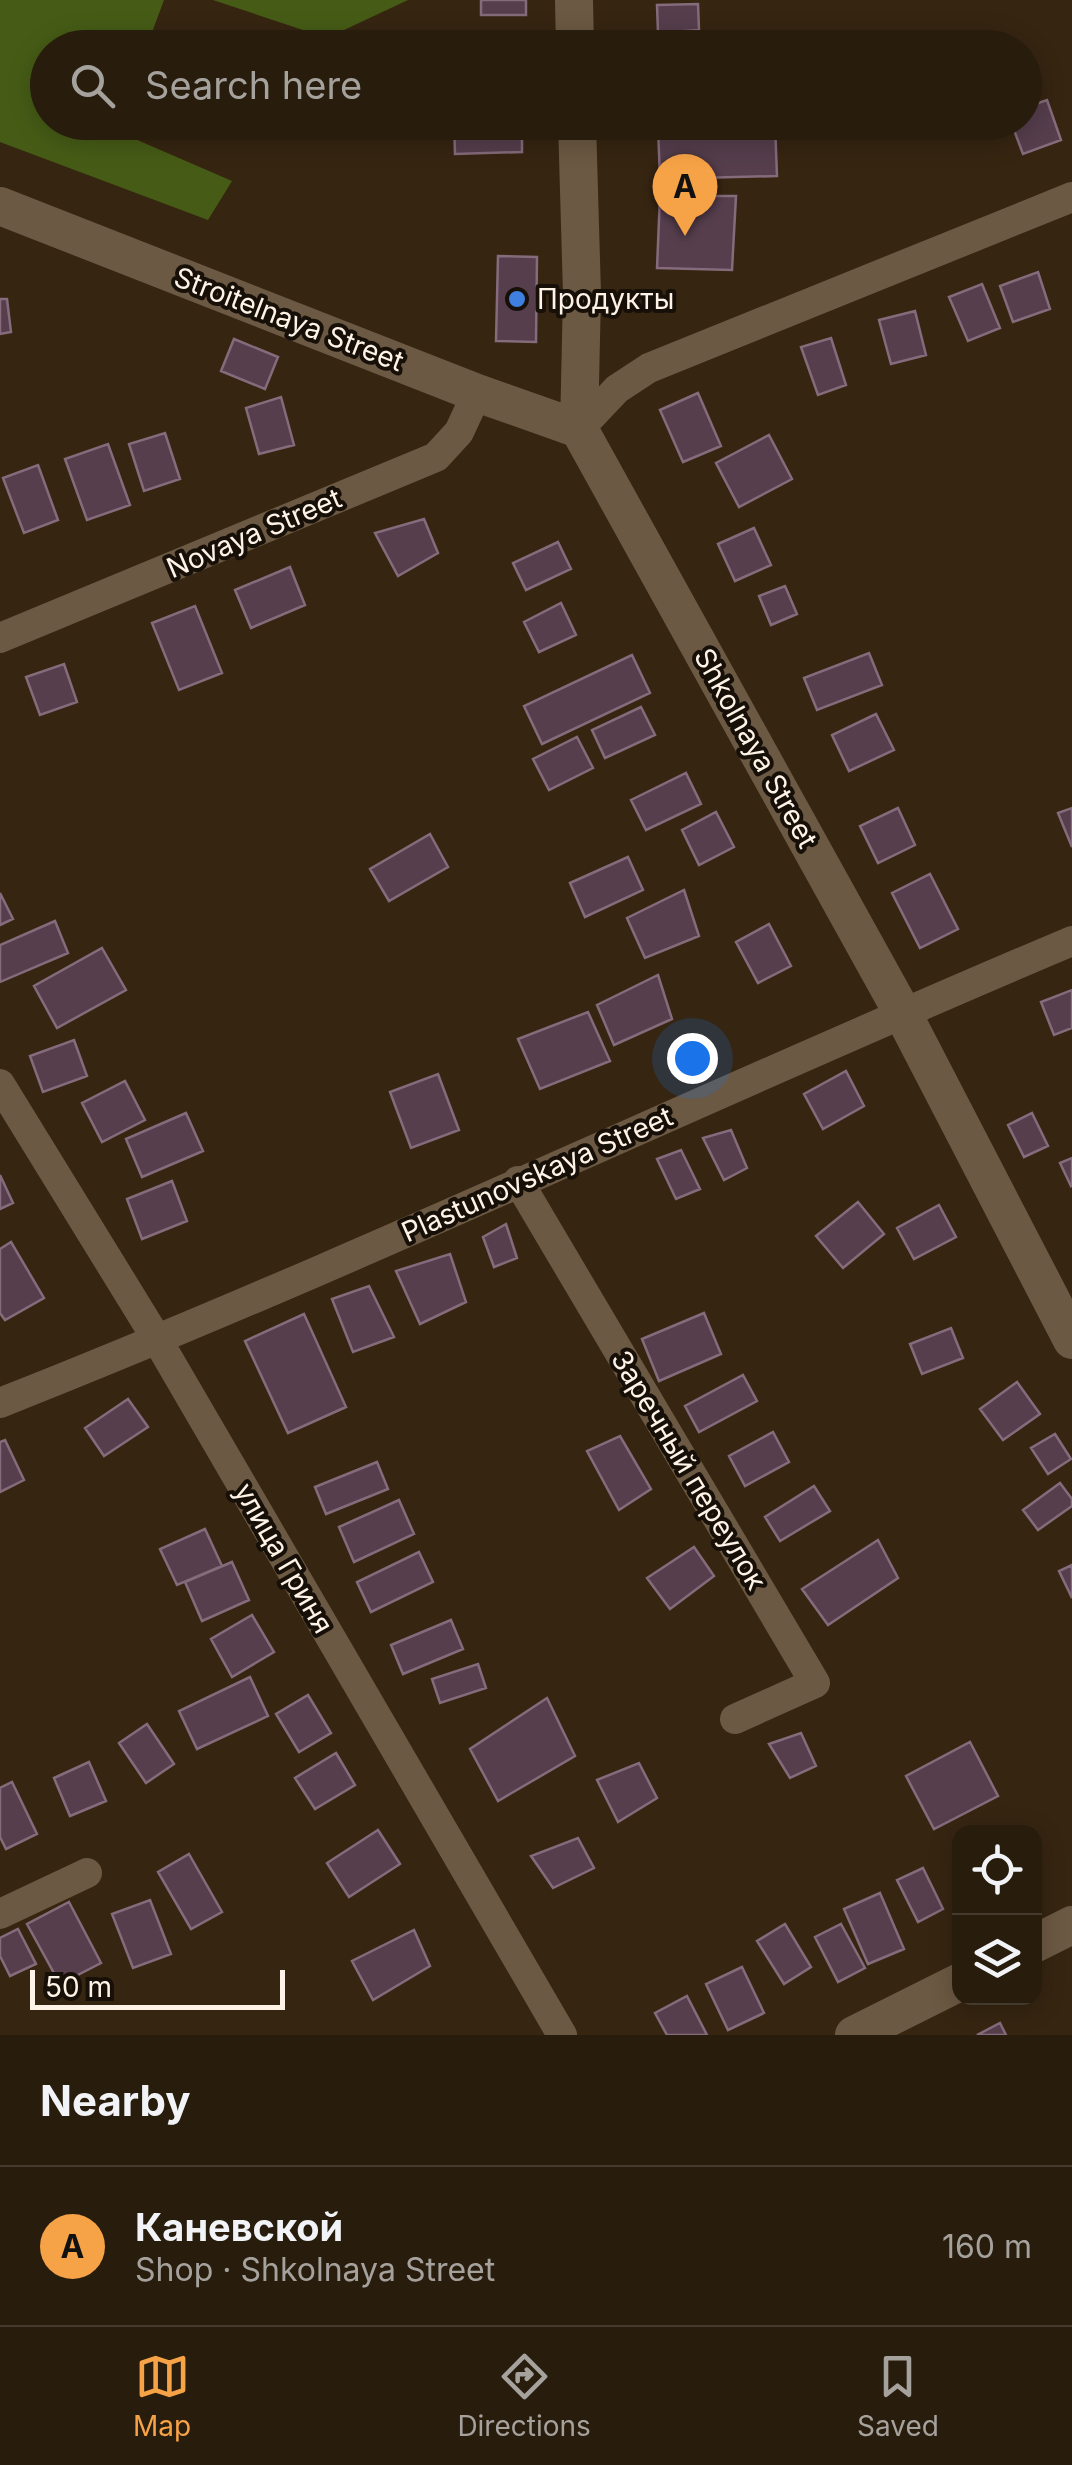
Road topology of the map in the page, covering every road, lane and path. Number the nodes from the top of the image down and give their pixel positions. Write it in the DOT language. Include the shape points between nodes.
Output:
graph roads {
  1 [pos="574,0"];
  2 [pos="575,30"];
  3 [pos="578,140"];
  4 [pos="1072,196"];
  5 [pos="0,206"];
  6 [pos="478,393"];
  7 [pos="580,429"];
  8 [pos="0,638"];
  9 [pos="1072,941"];
  10 [pos="902,1012"];
  11 [pos="0,1084"];
  12 [pos="518,1182"];
  13 [pos="1072,1340"];
  14 [pos="158,1341"];
  15 [pos="0,1404"];
  16 [pos="735,1719"];
  17 [pos="86,1873"];
  18 [pos="0,1914"];
  19 [pos="1072,1926"];
  20 [pos="1042,1940"];
  21 [pos="952,1986"];
  22 [pos="562,2035"];
  23 [pos="854,2035"];
  1 -- 2 [label="street"];
  3 -- 7 [label="street, Shkolnaya Street"];
  4 -- 7 [label="street" via="649,368 617,389"];
  5 -- 6 [label="street, Stroitelnaya Street"];
  6 -- 7 [label="street, Stroitelnaya Street"];
  6 -- 8 [label="street, Novaya Street" via="459,432 436,457"];
  7 -- 10 [label="street, Shkolnaya Street"];
  9 -- 10 [label="street, Plastunovskaya Street"];
  10 -- 12 [label="street, Plastunovskaya Street"];
  10 -- 13 [label="street, Shkolnaya Street"];
  11 -- 14 [label="street, улица Гриня"];
  12 -- 14 [label="street, Plastunovskaya Street"];
  12 -- 16 [label="street, Заречный переулок" via="815,1683"];
  14 -- 15 [label="street, Plastunovskaya Street"];
  14 -- 22 [label="street, улица Гриня"];
  17 -- 18 [label="street"];
  19 -- 20 [label="street"];
  21 -- 23 [label="street"];
}
